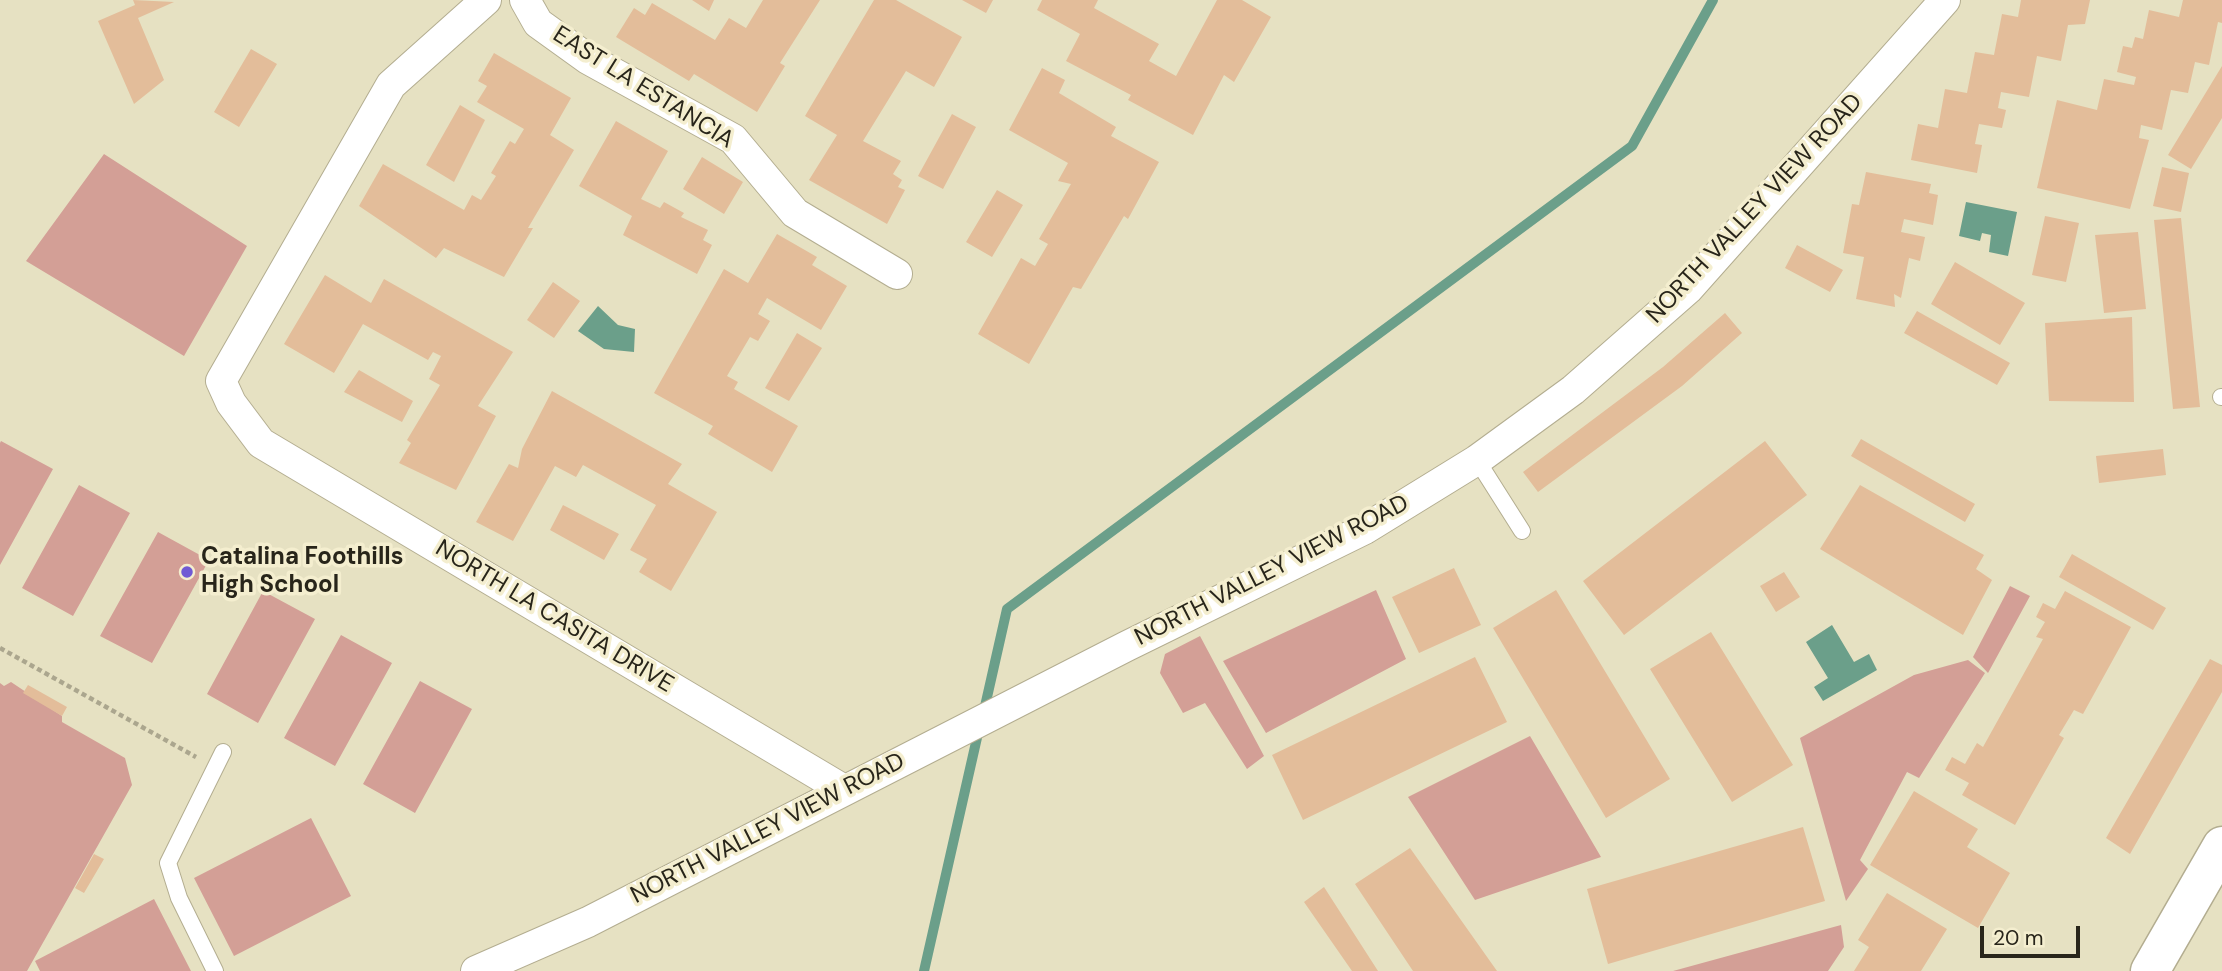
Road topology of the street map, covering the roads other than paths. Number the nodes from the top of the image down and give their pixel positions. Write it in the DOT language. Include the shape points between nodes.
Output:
graph roads {
  1 [pos="486,0"];
  2 [pos="525,0"];
  3 [pos="1945,0"];
  4 [pos="897,274"];
  5 [pos="1477,460"];
  6 [pos="1522,531"];
  7 [pos="223,751"];
  8 [pos="844,790"];
  9 [pos="2222,846"];
  10 [pos="215,971"];
  11 [pos="476,971"];
  12 [pos="2150,971"];
  1 -- 8 [label="street, NORTH LA CASITA DRIVE" via="391,85 221,381 231,403 261,443"];
  2 -- 4 [label="street, EAST LA ESTANCIA" via="538,23 588,59 733,139 794,213"];
  3 -- 5 [label="street, NORTH VALLEY VIEW ROAD" via="1688,289 1573,390"];
  5 -- 6 [label="lane"];
  5 -- 8 [label="street, NORTH VALLEY VIEW ROAD" via="1365,528"];
  7 -- 10 [label="lane" via="168,863 179,898"];
  8 -- 11 [label="street, NORTH VALLEY VIEW ROAD" via="588,922"];
  9 -- 12 [label="main road"];
}
